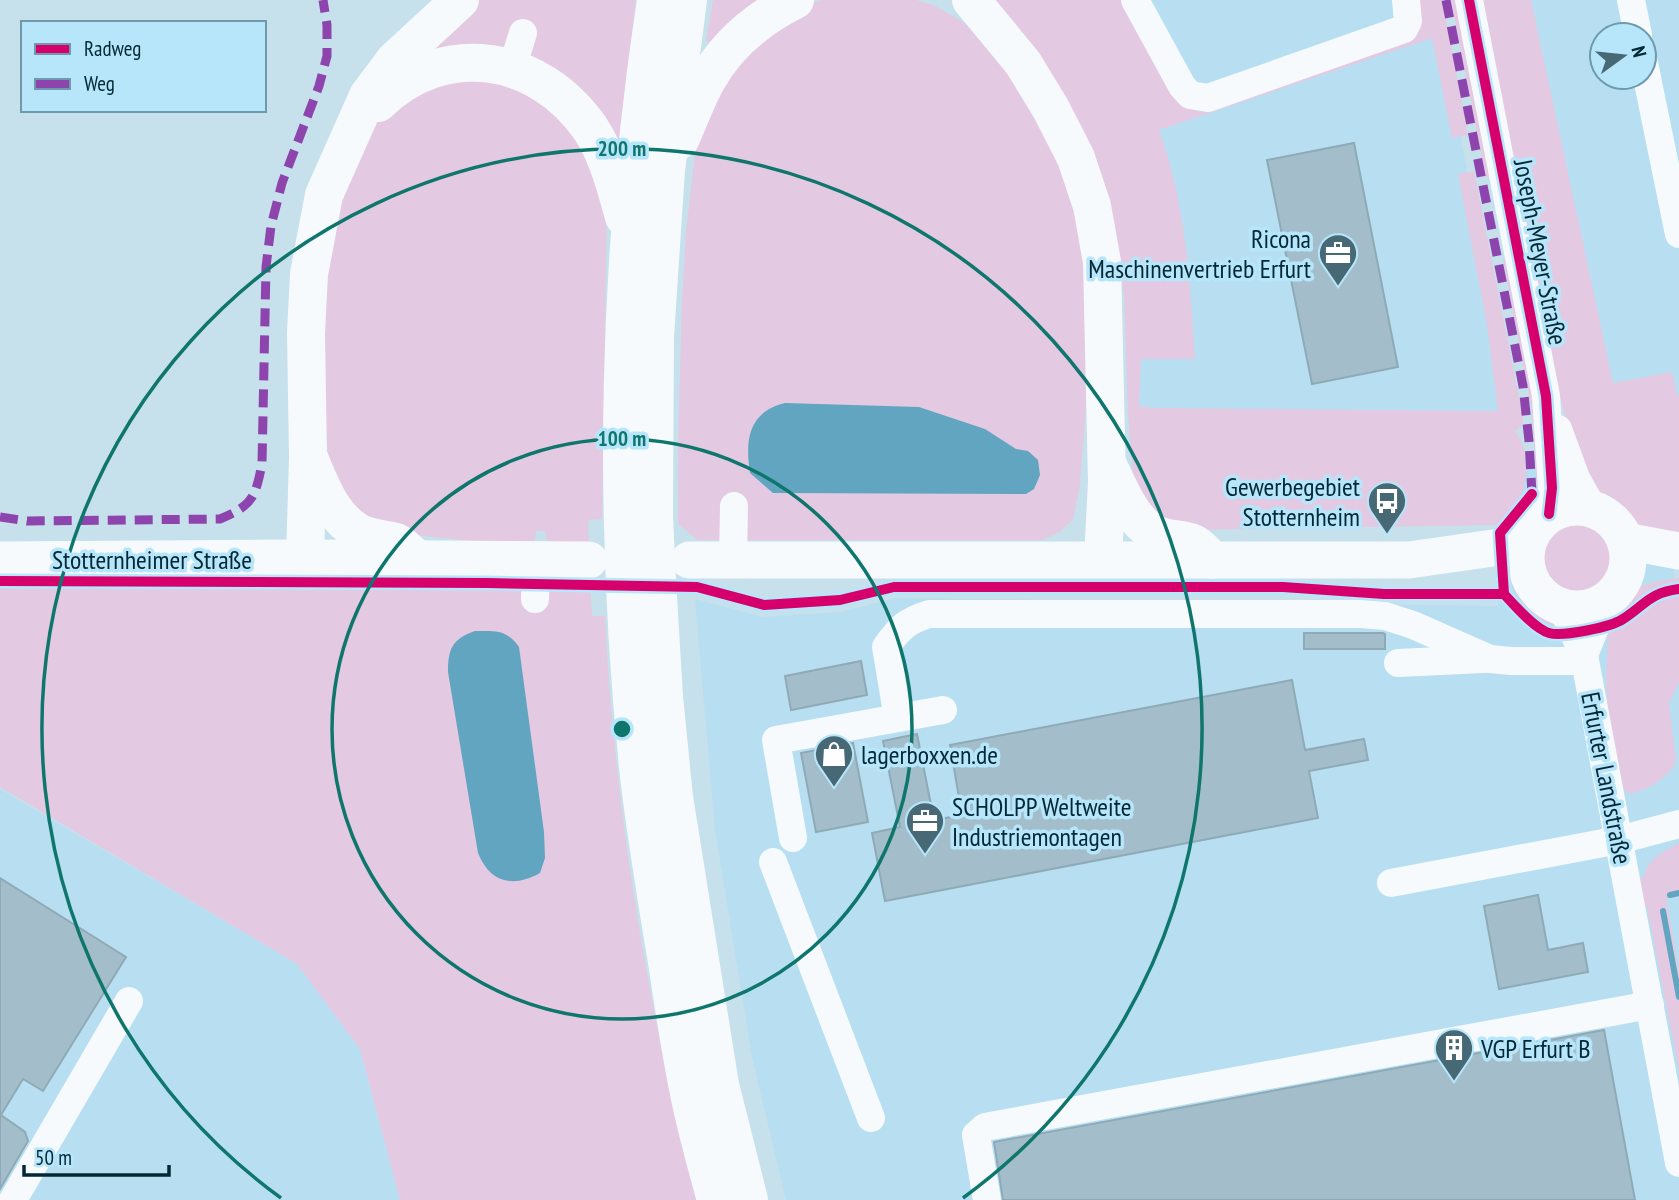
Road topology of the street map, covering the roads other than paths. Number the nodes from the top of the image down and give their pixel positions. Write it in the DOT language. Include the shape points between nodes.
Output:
graph roads {
  1 [pos="460,0"];
  2 [pos="656,0"];
  3 [pos="688,0"];
  4 [pos="795,0"];
  5 [pos="943,0"];
  6 [pos="1135,0"];
  7 [pos="1406,0"];
  8 [pos="1469,0"];
  9 [pos="1631,0"];
  10 [pos="981,13"];
  11 [pos="1635,21"];
  12 [pos="1650,91"];
  13 [pos="354,127"];
  14 [pos="666,170"];
  15 [pos="1679,234"];
  16 [pos="628,237"];
  17 [pos="1546,396"];
  18 [pos="308,457"];
  19 [pos="1107,461"];
  20 [pos="734,506"];
  21 [pos="1594,510"];
  22 [pos="639,518"];
  23 [pos="1539,526"];
  24 [pos="1679,551"];
  25 [pos="305,558"];
  26 [pos="417,559"];
  27 [pos="733,559"];
  28 [pos="1103,559"];
  29 [pos="0,560"];
  30 [pos="536,560"];
  31 [pos="689,560"];
  32 [pos="1212,560"];
  33 [pos="1409,560"];
  34 [pos="589,561"];
  35 [pos="1679,570"];
  36 [pos="1619,572"];
  37 [pos="1528,573"];
  38 [pos="535,598"];
  39 [pos="1561,606"];
  40 [pos="643,614"];
  41 [pos="1584,658"];
  42 [pos="1490,659"];
  43 [pos="1398,663"];
  44 [pos="943,710"];
  45 [pos="898,718"];
  46 [pos="1679,824"];
  47 [pos="793,838"];
  48 [pos="1619,840"];
  49 [pos="773,862"];
  50 [pos="1391,883"];
  51 [pos="129,1002"];
  52 [pos="1650,1005"];
  53 [pos="871,1118"];
  54 [pos="1679,1163"];
  55 [pos="13,1200"];
  56 [pos="716,1200"];
  57 [pos="749,1200"];
  58 [pos="987,1200"];
  1 -- 13 [label="highway" via="395,60 368,96"];
  2 -- 16 [label="highway"];
  3 -- 14 [label="highway"];
  4 -- 14 [label="highway" via="748,29 728,51 707,80"];
  5 -- 10 [label="highway"];
  6 -- 7 [label="street" via="1182,86 1190,95 1208,98 1404,29 1408,22"];
  8 -- 17 [label="street, Joseph-Meyer-Straße"];
  9 -- 11 [label="street"];
  10 -- 19 [label="highway" via="1023,63 1051,109 1076,159 1092,206 1101,262"];
  12 -- 15 [label="street"];
  13 -- 16 [label="highway" via="405,80 433,68 493,64 518,50 592,130 615,184"];
  13 -- 18 [label="highway" via="324,195 309,274"];
  14 -- 22 [label="highway"];
  16 -- 22 [label="highway" via="624,391"];
  17 -- 21 [label="street, Joseph-Meyer-Straße" via="1576,478"];
  17 -- 23 [label="street, Joseph-Meyer-Straße" via="1552,488"];
  18 -- 25 [label="highway"];
  18 -- 26 [label="highway" via="328,500 345,521 357,532 398,543"];
  19 -- 28 [label="highway"];
  19 -- 32 [label="highway" via="1145,526 1155,535 1192,542"];
  20 -- 27 [label="street"];
  21 -- 23 [label="main road" via="1570,507"];
  21 -- 36 [label="main road" via="1618,528"];
  22 -- 40 [label="highway"];
  23 -- 33 [label="main road" via="1500,547"];
  23 -- 37 [label="main road" via="1526,549"];
  24 -- 36 [label="main road"];
  25 -- 26 [label="main road, Stotternheimer Straße"];
  25 -- 29 [label="main road, Stotternheimer Straße"];
  26 -- 30 [label="main road, Stotternheimer Straße"];
  27 -- 28 [label="main road"];
  27 -- 31 [label="main road"];
  28 -- 32 [label="main road"];
  30 -- 34 [label="main road, Stotternheimer Straße"];
  30 -- 38 [label="street"];
  32 -- 33 [label="main road"];
  33 -- 37 [label="main road" via="1448,569"];
  35 -- 36 [label="main road"];
  36 -- 39 [label="main road" via="1585,608"];
  36 -- 41 [label="street, Erfurter Landstraße"];
  37 -- 39 [label="main road" via="1541,593"];
  39 -- 41 [label="street, Erfurter Landstraße"];
  40 -- 56 [label="highway" via="639,774 688,1090"];
  40 -- 57 [label="highway" via="664,697 674,797 720,1085"];
  41 -- 42 [label="street"];
  41 -- 48 [label="street, Erfurter Landstraße"];
  42 -- 43 [label="street"];
  42 -- 45 [label="street" via="1413,625 1361,614 929,614 911,620 886,647"];
  44 -- 45 [label="street"];
  45 -- 47 [label="street" via="776,740"];
  46 -- 48 [label="street"];
  48 -- 50 [label="street"];
  48 -- 52 [label="street, Erfurter Landstraße"];
  49 -- 53 [label="street"];
  51 -- 55 [label="street"];
  52 -- 54 [label="street, Erfurter Landstraße"];
  52 -- 58 [label="street" via="985,1127 976,1135"];
}
